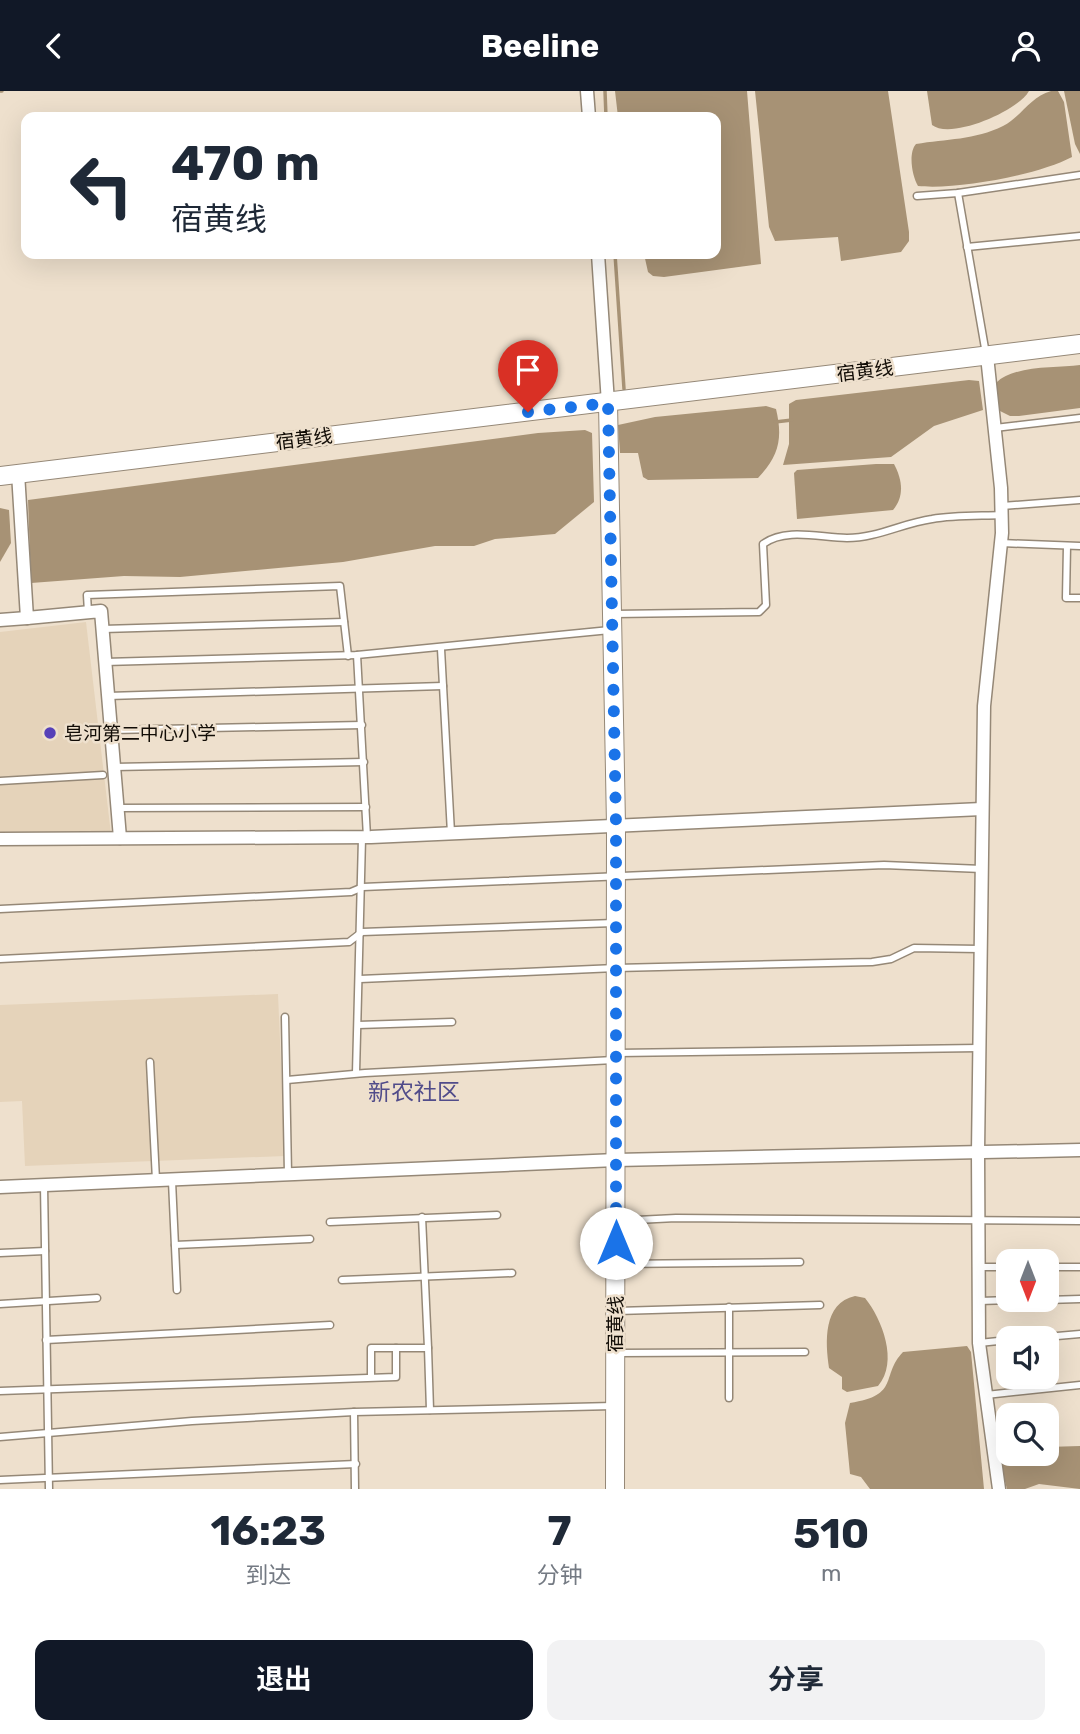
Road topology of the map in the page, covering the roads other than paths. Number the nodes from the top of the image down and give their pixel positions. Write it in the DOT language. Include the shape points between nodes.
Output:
graph roads {
  1 [pos="587,91"];
  2 [pos="589,112"];
  3 [pos="1080,175"];
  4 [pos="958,193"];
  5 [pos="917,196"];
  6 [pos="1080,236"];
  7 [pos="967,247"];
  8 [pos="598,259"];
  9 [pos="1080,344"];
  10 [pos="987,356"];
  11 [pos="608,403"];
  12 [pos="1080,418"];
  13 [pos="995,428"];
  14 [pos="18,473"];
  15 [pos="0,476"];
  16 [pos="1080,501"];
  17 [pos="1002,510"];
  18 [pos="1001,543"];
  19 [pos="1066,546"];
  20 [pos="1080,546"];
  21 [pos="1080,598"];
  22 [pos="88,612"];
  23 [pos="27,618"];
  24 [pos="0,620"];
  25 [pos="344,622"];
  26 [pos="612,622"];
  27 [pos="103,629"];
  28 [pos="441,649"];
  29 [pos="357,655"];
  30 [pos="348,656"];
  31 [pos="106,662"];
  32 [pos="443,686"];
  33 [pos="359,689"];
  34 [pos="108,696"];
  35 [pos="362,725"];
  36 [pos="111,730"];
  37 [pos="363,762"];
  38 [pos="109,771"];
  39 [pos="0,781"];
  40 [pos="366,807"];
  41 [pos="117,808"];
  42 [pos="982,809"];
  43 [pos="616,825"];
  44 [pos="451,833"];
  45 [pos="364,837"];
  46 [pos="120,838"];
  47 [pos="0,839"];
  48 [pos="982,869"];
  49 [pos="616,876"];
  50 [pos="363,887"];
  51 [pos="0,909"];
  52 [pos="616,923"];
  53 [pos="362,932"];
  54 [pos="981,949"];
  55 [pos="0,958"];
  56 [pos="616,968"];
  57 [pos="360,979"];
  58 [pos="285,1017"];
  59 [pos="452,1022"];
  60 [pos="358,1024"];
  61 [pos="979,1048"];
  62 [pos="616,1056"];
  63 [pos="150,1062"];
  64 [pos="356,1073"];
  65 [pos="287,1080"];
  66 [pos="1080,1150"];
  67 [pos="978,1152"];
  68 [pos="616,1160"];
  69 [pos="288,1174"];
  70 [pos="172,1179"];
  71 [pos="156,1180"];
  72 [pos="44,1185"];
  73 [pos="0,1187"];
  74 [pos="497,1216"];
  75 [pos="422,1217"];
  76 [pos="978,1219"];
  77 [pos="616,1221"];
  78 [pos="1080,1221"];
  79 [pos="330,1222"];
  80 [pos="310,1239"];
  81 [pos="175,1245"];
  82 [pos="45,1251"];
  83 [pos="0,1253"];
  84 [pos="800,1262"];
  85 [pos="616,1264"];
  86 [pos="996,1267"];
  87 [pos="1059,1267"];
  88 [pos="1080,1267"];
  89 [pos="978,1268"];
  90 [pos="512,1273"];
  91 [pos="425,1277"];
  92 [pos="342,1280"];
  93 [pos="177,1290"];
  94 [pos="97,1299"];
  95 [pos="1080,1299"];
  96 [pos="996,1300"];
  97 [pos="1059,1300"];
  98 [pos="45,1301"];
  99 [pos="978,1301"];
  100 [pos="0,1304"];
  101 [pos="820,1305"];
  102 [pos="729,1307"];
  103 [pos="615,1311"];
  104 [pos="330,1325"];
  105 [pos="1080,1333"];
  106 [pos="1059,1335"];
  107 [pos="46,1340"];
  108 [pos="996,1341"];
  109 [pos="979,1343"];
  110 [pos="396,1348"];
  111 [pos="428,1348"];
  112 [pos="729,1352"];
  113 [pos="805,1352"];
  114 [pos="615,1353"];
  115 [pos="371,1376"];
  116 [pos="1080,1385"];
  117 [pos="47,1389"];
  118 [pos="0,1391"];
  119 [pos="986,1395"];
  120 [pos="729,1398"];
  121 [pos="615,1406"];
  122 [pos="430,1410"];
  123 [pos="354,1412"];
  124 [pos="48,1434"];
  125 [pos="0,1437"];
  126 [pos="356,1464"];
  127 [pos="48,1478"];
  128 [pos="0,1480"];
  129 [pos="49,1489"];
  130 [pos="355,1489"];
  131 [pos="615,1489"];
  132 [pos="999,1489"];
  1 -- 2 [label="street"];
  3 -- 4 [label="lane"];
  4 -- 5 [label="lane"];
  4 -- 7 [label="lane"];
  6 -- 7 [label="lane"];
  7 -- 10 [label="lane"];
  8 -- 11 [label="street"];
  9 -- 10 [label="main road, 宿黄线"];
  10 -- 11 [label="main road, 宿黄线"];
  10 -- 13 [label="street"];
  11 -- 14 [label="main road, 宿黄线"];
  11 -- 26 [label="main road, 宿黄线"];
  12 -- 13 [label="lane"];
  13 -- 17 [label="street"];
  14 -- 15 [label="main road, 宿黄线"];
  14 -- 23 [label="street"];
  16 -- 17 [label="lane"];
  17 -- 18 [label="street"];
  17 -- 26 [label="lane" via="932,518 852,538 788,534 772,538 764,544 766,605 759,612"];
  18 -- 19 [label="lane"];
  18 -- 42 [label="street" via="986,669"];
  19 -- 20 [label="lane"];
  19 -- 21 [label="lane" via="1066,598"];
  22 -- 23 [label="street"];
  22 -- 25 [label="lane" via="87,595 340,586"];
  22 -- 27 [label="street" via="101,611"];
  23 -- 24 [label="street"];
  25 -- 27 [label="lane"];
  25 -- 30 [label="lane"];
  26 -- 28 [label="lane"];
  26 -- 43 [label="main road, 宿黄线"];
  27 -- 31 [label="street"];
  28 -- 29 [label="lane"];
  28 -- 32 [label="lane"];
  29 -- 30 [label="lane"];
  29 -- 33 [label="lane"];
  30 -- 31 [label="lane"];
  31 -- 34 [label="street"];
  32 -- 33 [label="lane"];
  32 -- 44 [label="lane"];
  33 -- 34 [label="lane"];
  33 -- 35 [label="lane"];
  34 -- 36 [label="street"];
  35 -- 36 [label="lane"];
  35 -- 37 [label="lane"];
  36 -- 38 [label="street"];
  37 -- 38 [label="lane"];
  37 -- 40 [label="lane"];
  38 -- 39 [label="lane"];
  38 -- 41 [label="street"];
  40 -- 41 [label="lane"];
  40 -- 45 [label="lane"];
  41 -- 46 [label="street"];
  42 -- 43 [label="street"];
  42 -- 48 [label="street"];
  43 -- 44 [label="street"];
  43 -- 49 [label="main road, 宿黄线"];
  44 -- 45 [label="street"];
  45 -- 46 [label="street"];
  45 -- 50 [label="lane"];
  46 -- 47 [label="street"];
  48 -- 49 [label="lane" via="884,865"];
  48 -- 54 [label="street"];
  49 -- 50 [label="lane"];
  49 -- 52 [label="main road, 宿黄线"];
  50 -- 51 [label="lane"];
  50 -- 53 [label="lane"];
  52 -- 53 [label="lane"];
  52 -- 56 [label="main road, 宿黄线"];
  53 -- 55 [label="lane" via="349,941"];
  53 -- 57 [label="lane"];
  54 -- 56 [label="lane" via="914,948 872,962"];
  54 -- 61 [label="street"];
  56 -- 57 [label="lane"];
  56 -- 62 [label="main road, 宿黄线"];
  57 -- 60 [label="lane"];
  58 -- 65 [label="lane"];
  59 -- 60 [label="lane"];
  60 -- 64 [label="lane"];
  61 -- 62 [label="lane"];
  61 -- 67 [label="street"];
  62 -- 64 [label="lane"];
  62 -- 68 [label="main road, 宿黄线"];
  63 -- 71 [label="lane"];
  64 -- 65 [label="lane"];
  65 -- 69 [label="lane"];
  66 -- 67 [label="street"];
  67 -- 68 [label="street"];
  67 -- 76 [label="street"];
  68 -- 69 [label="street"];
  68 -- 77 [label="main road, 宿黄线"];
  69 -- 70 [label="street"];
  70 -- 71 [label="street"];
  70 -- 81 [label="lane"];
  71 -- 72 [label="street"];
  72 -- 73 [label="street"];
  72 -- 82 [label="lane"];
  74 -- 75 [label="lane"];
  75 -- 79 [label="lane"];
  75 -- 91 [label="lane"];
  76 -- 77 [label="lane"];
  76 -- 78 [label="lane"];
  76 -- 89 [label="street"];
  77 -- 85 [label="main road, 宿黄线"];
  80 -- 81 [label="lane"];
  81 -- 93 [label="lane"];
  82 -- 83 [label="lane"];
  82 -- 98 [label="lane"];
  84 -- 85 [label="lane"];
  85 -- 103 [label="main road, 宿黄线"];
  86 -- 89 [label="lane"];
  87 -- 88 [label="lane"];
  89 -- 99 [label="street"];
  90 -- 91 [label="lane"];
  91 -- 92 [label="lane"];
  91 -- 111 [label="lane"];
  94 -- 98 [label="lane"];
  95 -- 97 [label="lane"];
  96 -- 99 [label="lane"];
  98 -- 100 [label="lane"];
  98 -- 107 [label="lane"];
  99 -- 109 [label="street"];
  101 -- 102 [label="lane"];
  102 -- 103 [label="lane"];
  102 -- 112 [label="lane"];
  103 -- 114 [label="main road, 宿黄线"];
  104 -- 107 [label="lane"];
  105 -- 106 [label="lane"];
  107 -- 117 [label="lane"];
  108 -- 109 [label="lane"];
  109 -- 119 [label="street"];
  110 -- 111 [label="lane"];
  110 -- 115 [label="lane" via="370,1348"];
  110 -- 115 [label="lane" via="396,1377"];
  111 -- 122 [label="lane"];
  112 -- 113 [label="lane"];
  112 -- 114 [label="lane"];
  112 -- 120 [label="lane"];
  114 -- 121 [label="main road, 宿黄线"];
  115 -- 117 [label="lane"];
  116 -- 119 [label="lane"];
  117 -- 118 [label="lane"];
  117 -- 124 [label="lane"];
  119 -- 132 [label="street"];
  121 -- 122 [label="lane"];
  121 -- 131 [label="main road, 宿黄线"];
  122 -- 123 [label="lane"];
  123 -- 124 [label="lane"];
  123 -- 126 [label="lane"];
  124 -- 125 [label="lane"];
  124 -- 127 [label="lane"];
  126 -- 127 [label="lane"];
  126 -- 130 [label="lane"];
  127 -- 128 [label="lane"];
  127 -- 129 [label="lane"];
}
